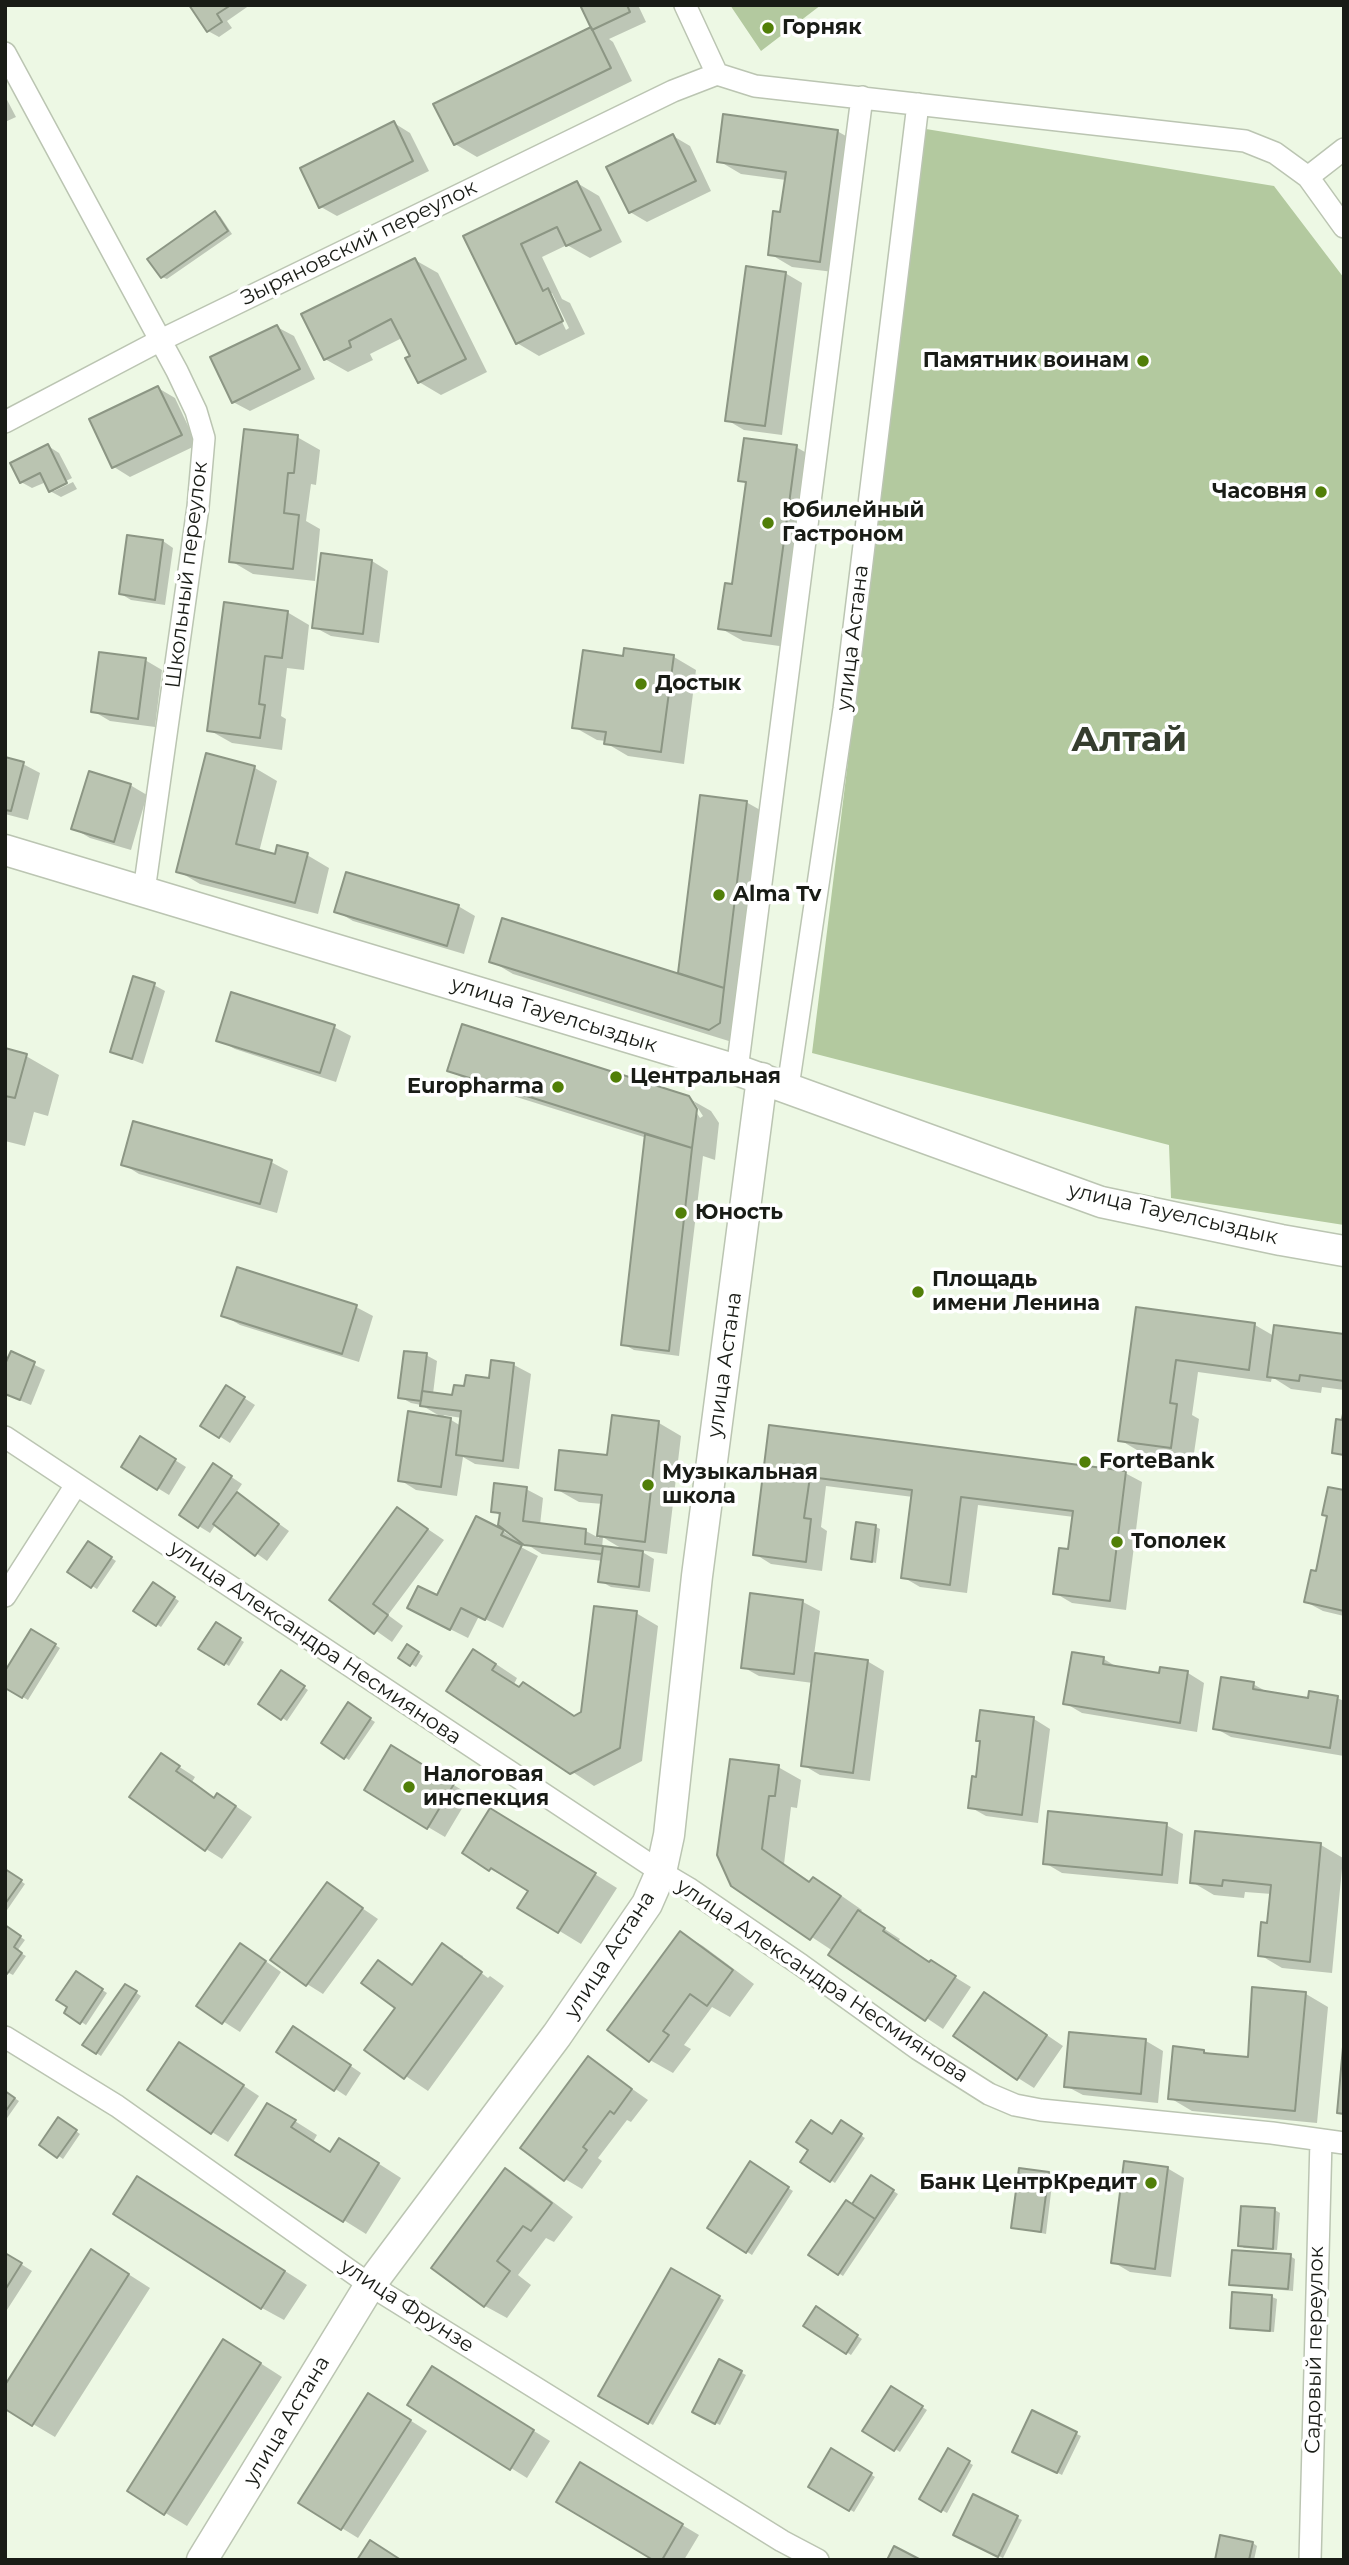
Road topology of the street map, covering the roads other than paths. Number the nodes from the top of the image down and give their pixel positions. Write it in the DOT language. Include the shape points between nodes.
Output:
graph roads {
  1 [pos="685,5"];
  2 [pos="5,53"];
  3 [pos="717,74"];
  4 [pos="862,97"];
  5 [pos="918,104"];
  6 [pos="1344,149"];
  7 [pos="1308,177"];
  8 [pos="1344,227"];
  9 [pos="159,341"];
  10 [pos="5,422"];
  11 [pos="5,850"];
  12 [pos="144,891"];
  13 [pos="763,1078"];
  14 [pos="1344,1251"];
  15 [pos="5,1437"];
  16 [pos="76,1485"];
  17 [pos="5,1595"];
  18 [pos="661,1872"];
  19 [pos="5,2037"];
  20 [pos="1321,2140"];
  21 [pos="1344,2143"];
  22 [pos="370,2285"];
  23 [pos="776,2550"];
  24 [pos="202,2560"];
  25 [pos="818,2560"];
  26 [pos="1310,2560"];
  1 -- 3 [label="street"];
  2 -- 9 [label="street, Школьный переулок"];
  3 -- 4 [label="street" via="755,86"];
  3 -- 9 [label="street, Зыряновский переулок"];
  4 -- 5 [label="street"];
  4 -- 13 [label="street, улица Астана"];
  5 -- 7 [label="street" via="1245,141 1275,153"];
  5 -- 13 [label="street, улица Астана" via="844,709"];
  6 -- 7 [label="street"];
  7 -- 8 [label="street"];
  9 -- 10 [label="street, Зыряновский переулок"];
  9 -- 12 [label="street, Школьный переулок" via="196,411 204,438"];
  11 -- 12 [label="street, улица Тауелсыздык"];
  12 -- 13 [label="street, улица Тауелсыздык"];
  13 -- 14 [label="street, улица Тауелсыздык" via="1101,1202"];
  13 -- 18 [label="street, улица Астана"];
  15 -- 16 [label="street, улица Александра Несмиянова"];
  16 -- 17 [label="street"];
  16 -- 18 [label="street, улица Александра Несмиянова"];
  18 -- 20 [label="street, улица Александра Несмиянова" via="918,2049 1015,2105"];
  18 -- 22 [label="street, улица Астана" via="647,1904 557,2035"];
  19 -- 22 [label="street, улица Фрунзе" via="117,2106"];
  20 -- 21 [label="street, улица Александра Несмиянова"];
  20 -- 26 [label="street, Садовый переулок"];
  22 -- 23 [label="street, улица Фрунзе"];
  22 -- 24 [label="street, улица Астана"];
  23 -- 25 [label="street, улица Фрунзе"];
}
